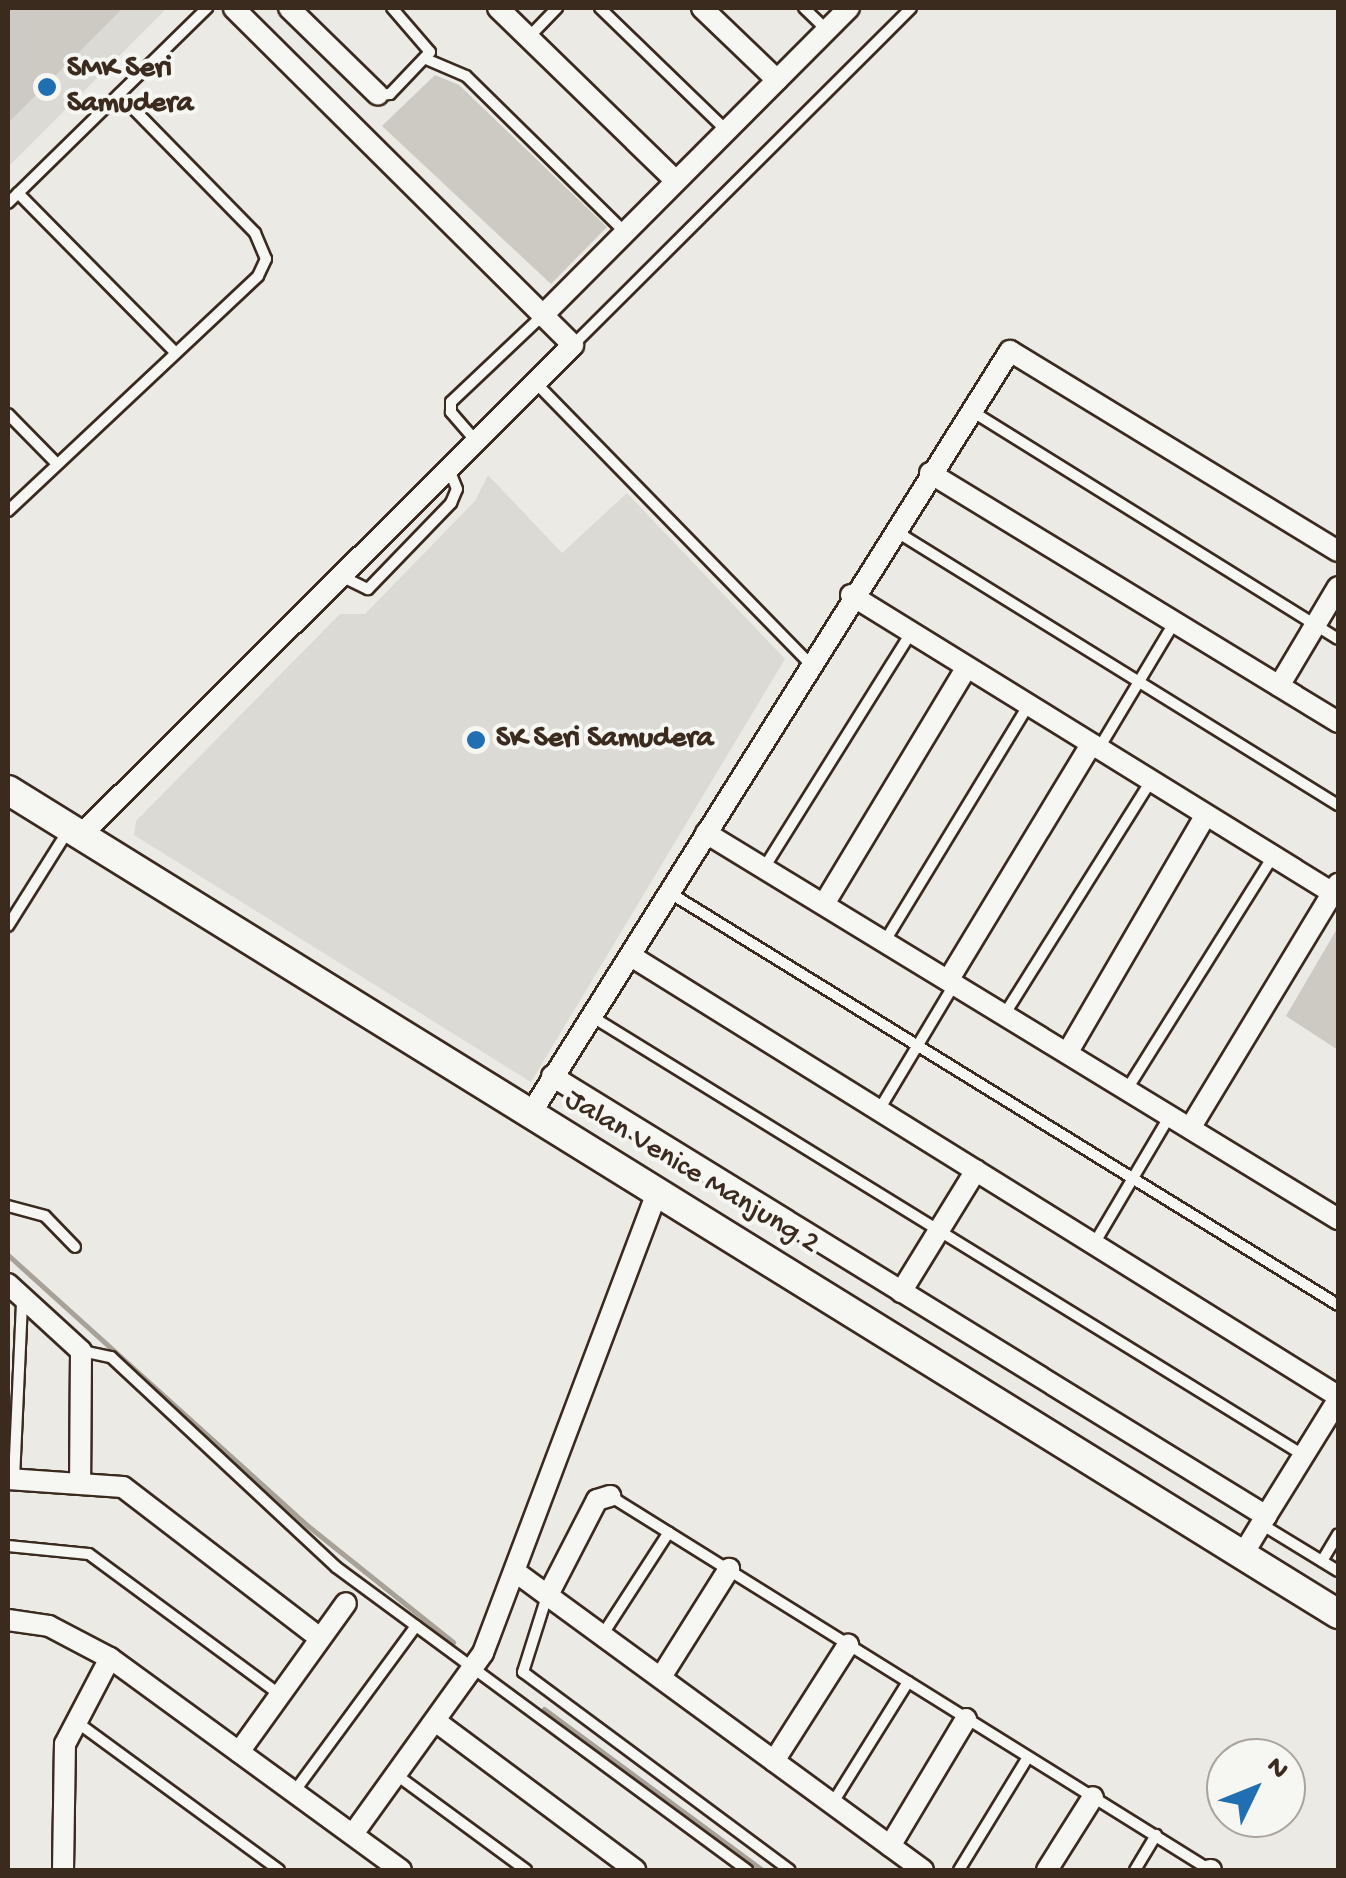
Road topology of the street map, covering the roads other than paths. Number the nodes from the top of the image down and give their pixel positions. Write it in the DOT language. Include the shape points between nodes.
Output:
graph roads {
  1 [pos="207,8"];
  2 [pos="234,8"];
  3 [pos="290,8"];
  4 [pos="392,8"];
  5 [pos="498,8"];
  6 [pos="557,8"];
  7 [pos="600,8"];
  8 [pos="702,8"];
  9 [pos="804,8"];
  10 [pos="849,8"];
  11 [pos="911,8"];
  12 [pos="827,30"];
  13 [pos="528,38"];
  14 [pos="426,58"];
  15 [pos="777,80"];
  16 [pos="119,94"];
  17 [pos="378,95"];
  18 [pos="726,131"];
  19 [pos="676,181"];
  20 [pos="18,193"];
  21 [pos="8,204"];
  22 [pos="626,232"];
  23 [pos="542,316"];
  24 [pos="573,345"];
  25 [pos="175,352"];
  26 [pos="534,382"];
  27 [pos="969,410"];
  28 [pos="8,414"];
  29 [pos="476,440"];
  30 [pos="55,462"];
  31 [pos="930,473"];
  32 [pos="8,511"];
  33 [pos="893,530"];
  34 [pos="1338,550"];
  35 [pos="1338,587"];
  36 [pos="851,595"];
  37 [pos="1174,622"];
  38 [pos="1316,625"];
  39 [pos="912,633"];
  40 [pos="1338,639"];
  41 [pos="808,663"];
  42 [pos="966,668"];
  43 [pos="1138,683"];
  44 [pos="1279,686"];
  45 [pos="1027,706"];
  46 [pos="1338,722"];
  47 [pos="1094,748"];
  48 [pos="1150,782"];
  49 [pos="8,790"];
  50 [pos="1338,805"];
  51 [pos="1205,816"];
  52 [pos="76,831"];
  53 [pos="706,834"];
  54 [pos="1273,856"];
  55 [pos="764,868"];
  56 [pos="1336,888"];
  57 [pos="670,892"];
  58 [pos="824,904"];
  59 [pos="8,926"];
  60 [pos="885,940"];
  61 [pos="631,956"];
  62 [pos="953,981"];
  63 [pos="1006,1012"];
  64 [pos="591,1016"];
  65 [pos="918,1046"];
  66 [pos="1069,1050"];
  67 [pos="552,1076"];
  68 [pos="1129,1086"];
  69 [pos="879,1110"];
  70 [pos="531,1113"];
  71 [pos="1172,1113"];
  72 [pos="1192,1125"];
  73 [pos="976,1170"];
  74 [pos="1132,1179"];
  75 [pos="658,1189"];
  76 [pos="8,1206"];
  77 [pos="1338,1218"];
  78 [pos="938,1231"];
  79 [pos="1094,1244"];
  80 [pos="74,1247"];
  81 [pos="15,1291"];
  82 [pos="902,1292"];
  83 [pos="1338,1305"];
  84 [pos="81,1352"];
  85 [pos="1338,1398"];
  86 [pos="1304,1455"];
  87 [pos="11,1479"];
  88 [pos="80,1480"];
  89 [pos="610,1496"];
  90 [pos="1264,1520"];
  91 [pos="669,1532"];
  92 [pos="1338,1534"];
  93 [pos="8,1546"];
  94 [pos="1243,1554"];
  95 [pos="1322,1561"];
  96 [pos="729,1569"];
  97 [pos="1338,1571"];
  98 [pos="517,1573"];
  99 [pos="548,1593"];
  100 [pos="346,1603"];
  101 [pos="1338,1614"];
  102 [pos="8,1620"];
  103 [pos="416,1626"];
  104 [pos="603,1634"];
  105 [pos="320,1638"];
  106 [pos="848,1645"];
  107 [pos="110,1658"];
  108 [pos="473,1668"];
  109 [pos="661,1677"];
  110 [pos="908,1682"];
  111 [pos="280,1695"];
  112 [pos="966,1718"];
  113 [pos="74,1720"];
  114 [pos="438,1723"];
  115 [pos="240,1752"];
  116 [pos="1028,1757"];
  117 [pos="774,1761"];
  118 [pos="398,1776"];
  119 [pos="294,1792"];
  120 [pos="1093,1797"];
  121 [pos="832,1804"];
  122 [pos="353,1834"];
  123 [pos="1156,1836"];
  124 [pos="890,1846"];
  125 [pos="63,1870"];
  126 [pos="279,1870"];
  127 [pos="401,1870"];
  128 [pos="526,1870"];
  129 [pos="636,1870"];
  130 [pos="747,1870"];
  131 [pos="790,1870"];
  132 [pos="923,1870"];
  133 [pos="959,1870"];
  134 [pos="1047,1870"];
  135 [pos="1134,1870"];
  136 [pos="1210,1870"];
  1 -- 16 [label="lane"];
  2 -- 23 [label="street"];
  3 -- 17 [label="street"];
  4 -- 14 [label="lane" via="428,45"];
  5 -- 13 [label="street"];
  6 -- 13 [label="lane"];
  7 -- 18 [label="lane"];
  8 -- 15 [label="street"];
  9 -- 12 [label="lane"];
  10 -- 12 [label="street"];
  11 -- 24 [label="lane"];
  12 -- 15 [label="street"];
  13 -- 19 [label="street"];
  14 -- 17 [label="lane"];
  14 -- 22 [label="lane" via="466,76"];
  15 -- 18 [label="street"];
  16 -- 20 [label="lane"];
  16 -- 25 [label="lane" via="263,246 258,276"];
  18 -- 19 [label="street"];
  19 -- 22 [label="street"];
  20 -- 21 [label="lane"];
  20 -- 25 [label="lane"];
  22 -- 23 [label="street"];
  23 -- 24 [label="street"];
  23 -- 29 [label="lane" via="451,402 451,412"];
  24 -- 26 [label="street"];
  25 -- 30 [label="lane"];
  26 -- 29 [label="street"];
  26 -- 41 [label="lane"];
  27 -- 31 [label="street"];
  27 -- 34 [label="street" via="1001,358 1021,353"];
  27 -- 38 [label="lane"];
  28 -- 30 [label="lane"];
  29 -- 52 [label="street"];
  30 -- 32 [label="lane"];
  31 -- 33 [label="street"];
  31 -- 37 [label="street"];
  33 -- 36 [label="street"];
  33 -- 43 [label="lane"];
  35 -- 38 [label="street"];
  36 -- 39 [label="street"];
  36 -- 41 [label="street"];
  37 -- 43 [label="lane"];
  37 -- 44 [label="street"];
  38 -- 40 [label="lane"];
  38 -- 44 [label="street"];
  39 -- 42 [label="street"];
  39 -- 55 [label="lane"];
  41 -- 53 [label="street"];
  42 -- 45 [label="street"];
  42 -- 58 [label="street"];
  43 -- 47 [label="lane"];
  43 -- 50 [label="lane"];
  44 -- 46 [label="street"];
  45 -- 47 [label="street"];
  45 -- 60 [label="lane"];
  47 -- 48 [label="street"];
  47 -- 62 [label="street"];
  48 -- 51 [label="street"];
  48 -- 63 [label="lane"];
  49 -- 52 [label="street, Jalan Venice Manjung 2"];
  51 -- 54 [label="street"];
  51 -- 66 [label="street"];
  52 -- 59 [label="lane"];
  52 -- 70 [label="street, Jalan Venice Manjung 2"];
  53 -- 55 [label="street"];
  53 -- 57 [label="street"];
  54 -- 56 [label="street"];
  54 -- 68 [label="lane"];
  55 -- 58 [label="street"];
  56 -- 72 [label="street"];
  57 -- 61 [label="street"];
  57 -- 65 [label="lane"];
  58 -- 60 [label="street"];
  60 -- 62 [label="street"];
  61 -- 64 [label="street"];
  61 -- 69 [label="street"];
  62 -- 63 [label="street"];
  62 -- 65 [label="lane"];
  63 -- 66 [label="street"];
  64 -- 67 [label="street"];
  64 -- 78 [label="lane"];
  65 -- 69 [label="lane"];
  65 -- 74 [label="lane"];
  66 -- 68 [label="street"];
  67 -- 70 [label="street"];
  67 -- 82 [label="street"];
  68 -- 71 [label="street"];
  69 -- 73 [label="street"];
  70 -- 75 [label="street, Jalan Venice Manjung 2"];
  71 -- 72 [label="street"];
  71 -- 74 [label="lane"];
  72 -- 77 [label="street"];
  73 -- 78 [label="street"];
  73 -- 79 [label="street"];
  74 -- 79 [label="lane"];
  74 -- 83 [label="lane"];
  75 -- 94 [label="street, Jalan Venice Manjung 2"];
  75 -- 98 [label="street"];
  76 -- 80 [label="lane" via="45,1216"];
  78 -- 82 [label="street"];
  78 -- 86 [label="lane"];
  79 -- 85 [label="street"];
  81 -- 84 [label="street"];
  81 -- 87 [label="lane"];
  82 -- 90 [label="street"];
  84 -- 88 [label="street"];
  84 -- 103 [label="lane" via="112,1358 336,1567"];
  85 -- 86 [label="street"];
  86 -- 90 [label="street"];
  87 -- 88 [label="street"];
  88 -- 105 [label="street" via="124,1487"];
  89 -- 91 [label="lane"];
  89 -- 99 [label="street" via="597,1500"];
  90 -- 94 [label="street"];
  90 -- 95 [label="lane"];
  91 -- 96 [label="lane"];
  91 -- 104 [label="lane"];
  92 -- 95 [label="lane"];
  93 -- 111 [label="lane" via="89,1554"];
  94 -- 101 [label="street, Jalan Venice Manjung 2"];
  95 -- 97 [label="lane"];
  96 -- 106 [label="lane"];
  96 -- 109 [label="street"];
  98 -- 99 [label="street"];
  98 -- 108 [label="street"];
  99 -- 104 [label="street"];
  99 -- 131 [label="lane" via="523,1672"];
  100 -- 105 [label="street"];
  102 -- 107 [label="street" via="49,1626"];
  103 -- 108 [label="lane"];
  103 -- 119 [label="lane"];
  104 -- 109 [label="street"];
  105 -- 111 [label="street"];
  106 -- 110 [label="lane"];
  106 -- 117 [label="street"];
  107 -- 113 [label="street"];
  107 -- 115 [label="street"];
  108 -- 114 [label="street"];
  108 -- 130 [label="lane"];
  109 -- 117 [label="street"];
  110 -- 112 [label="lane"];
  110 -- 121 [label="lane"];
  111 -- 115 [label="street"];
  112 -- 116 [label="lane"];
  112 -- 124 [label="street"];
  113 -- 125 [label="street" via="65,1744"];
  113 -- 126 [label="lane"];
  114 -- 118 [label="street"];
  114 -- 129 [label="street"];
  115 -- 119 [label="street"];
  116 -- 120 [label="lane"];
  116 -- 133 [label="lane"];
  117 -- 121 [label="street"];
  118 -- 122 [label="street"];
  118 -- 128 [label="lane"];
  119 -- 122 [label="street"];
  120 -- 123 [label="lane"];
  120 -- 134 [label="street"];
  121 -- 124 [label="street"];
  122 -- 127 [label="street"];
  123 -- 135 [label="lane"];
  123 -- 136 [label="lane"];
  124 -- 132 [label="street"];
}
